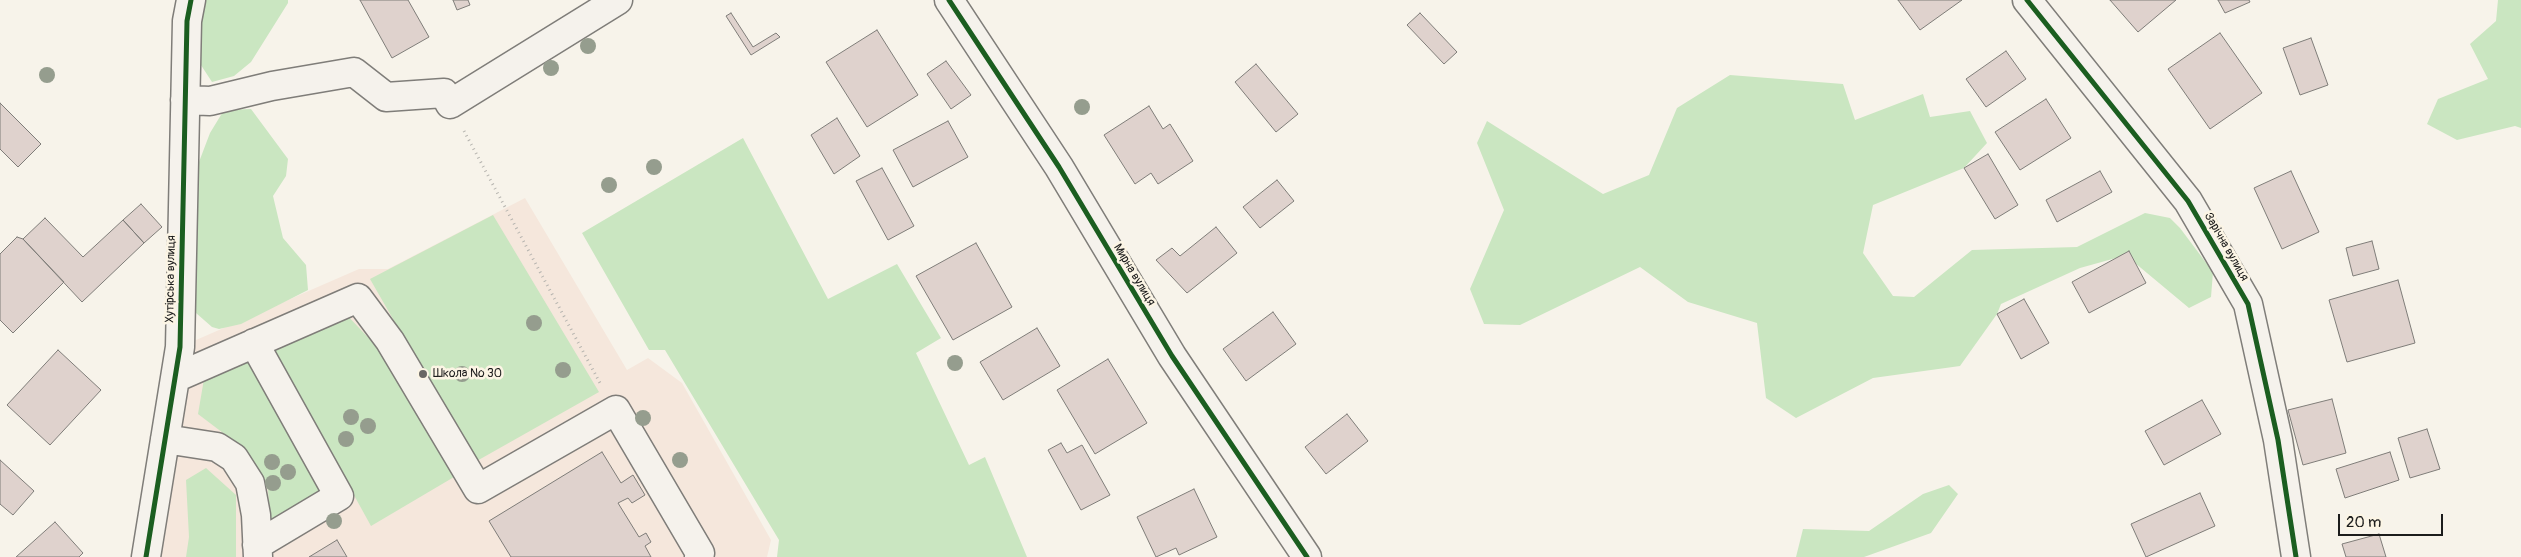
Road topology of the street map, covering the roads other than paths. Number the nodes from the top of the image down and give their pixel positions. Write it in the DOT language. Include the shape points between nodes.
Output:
graph roads {
  1 [pos="191,0"];
  2 [pos="618,0"];
  3 [pos="949,0"];
  4 [pos="2027,0"];
  5 [pos="185,100"];
  6 [pos="254,343"];
  7 [pos="175,378"];
  8 [pos="165,438"];
  9 [pos="258,551"];
  10 [pos="146,557"];
  11 [pos="699,557"];
  12 [pos="1307,557"];
  13 [pos="2296,557"];
  1 -- 5 [label="street, Хутірська вулиця" via="187,21"];
  2 -- 5 [label="street" via="450,104 444,93 386,97 354,72 210,101"];
  3 -- 12 [label="street, Мирна вулиця" via="1058,167 1172,356"];
  4 -- 13 [label="street, Зарічна вулиця" via="2188,201 2248,304 2278,440"];
  5 -- 7 [label="street, Хутірська вулиця" via="180,347"];
  6 -- 7 [label="street"];
  6 -- 9 [label="street" via="339,496"];
  6 -- 11 [label="street" via="358,298 390,341 478,490 616,410 700,553"];
  7 -- 8 [label="street, Хутірська вулиця"];
  8 -- 9 [label="street" via="216,447 234,458 250,483"];
  8 -- 10 [label="street, Хутірська вулиця"];
}
